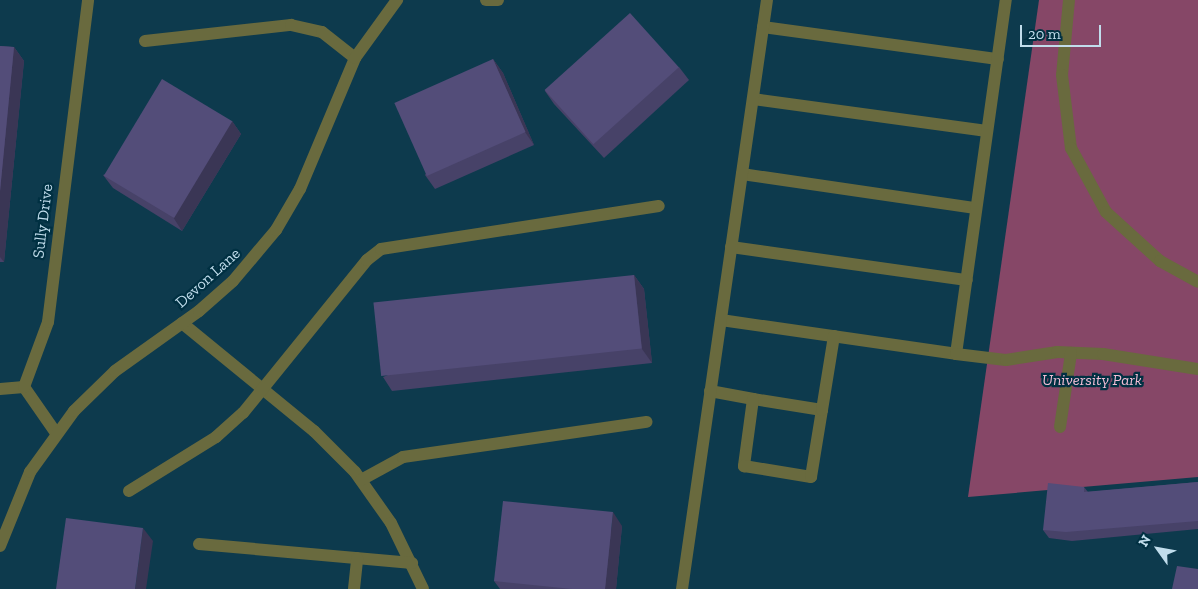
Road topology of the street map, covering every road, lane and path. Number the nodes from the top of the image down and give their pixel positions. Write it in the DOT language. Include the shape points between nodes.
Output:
graph roads {
  1 [pos="88,0"];
  2 [pos="397,0"];
  3 [pos="486,0"];
  4 [pos="498,0"];
  5 [pos="767,0"];
  6 [pos="1006,0"];
  7 [pos="1069,0"];
  8 [pos="763,26"];
  9 [pos="145,41"];
  10 [pos="355,58"];
  11 [pos="998,59"];
  12 [pos="753,99"];
  13 [pos="987,131"];
  14 [pos="742,174"];
  15 [pos="659,206"];
  16 [pos="976,208"];
  17 [pos="731,247"];
  18 [pos="966,280"];
  19 [pos="1198,282"];
  20 [pos="721,320"];
  21 [pos="182,323"];
  22 [pos="834,336"];
  23 [pos="1071,353"];
  24 [pos="956,354"];
  25 [pos="1198,369"];
  26 [pos="24,387"];
  27 [pos="0,389"];
  28 [pos="264,389"];
  29 [pos="710,391"];
  30 [pos="753,400"];
  31 [pos="822,410"];
  32 [pos="647,422"];
  33 [pos="1060,427"];
  34 [pos="56,433"];
  35 [pos="361,480"];
  36 [pos="129,492"];
  37 [pos="199,544"];
  38 [pos="0,546"];
  39 [pos="356,558"];
  40 [pos="412,563"];
  41 [pos="354,589"];
  42 [pos="423,589"];
  43 [pos="682,589"];
  1 -- 26 [label="street, Sully Drive" via="48,322"];
  2 -- 10 [label="street, Devon Lane"];
  3 -- 4 [label="street"];
  5 -- 8 [label="street"];
  6 -- 11 [label="street"];
  7 -- 19 [label="street" via="1062,75 1072,148 1106,212 1160,261"];
  8 -- 11 [label="street"];
  8 -- 12 [label="street"];
  9 -- 10 [label="street" via="291,25 322,32"];
  10 -- 21 [label="street, Devon Lane" via="300,189 276,230 233,281"];
  11 -- 13 [label="street"];
  12 -- 13 [label="street"];
  12 -- 14 [label="street"];
  13 -- 16 [label="street"];
  14 -- 16 [label="street"];
  14 -- 17 [label="street"];
  15 -- 28 [label="street" via="381,249 366,260"];
  16 -- 18 [label="street"];
  17 -- 18 [label="street"];
  17 -- 20 [label="street"];
  18 -- 24 [label="street"];
  20 -- 22 [label="street"];
  20 -- 29 [label="street"];
  21 -- 28 [label="street"];
  21 -- 34 [label="street, Devon Lane" via="115,371"];
  22 -- 24 [label="street"];
  22 -- 31 [label="street"];
  23 -- 24 [label="street" via="1006,360"];
  23 -- 25 [label="street"];
  23 -- 33 [label="street"];
  26 -- 27 [label="street"];
  26 -- 34 [label="street"];
  28 -- 35 [label="street" via="314,430"];
  28 -- 36 [label="street" via="216,437"];
  29 -- 30 [label="street"];
  29 -- 43 [label="street"];
  30 -- 31 [label="street"];
  30 -- 31 [label="street" via="744,466 811,477"];
  32 -- 35 [label="street" via="403,457"];
  34 -- 38 [label="street, Devon Lane" via="26,481"];
  35 -- 40 [label="street"];
  37 -- 39 [label="street"];
  39 -- 40 [label="street"];
  39 -- 41 [label="street"];
  40 -- 42 [label="street"];
}
